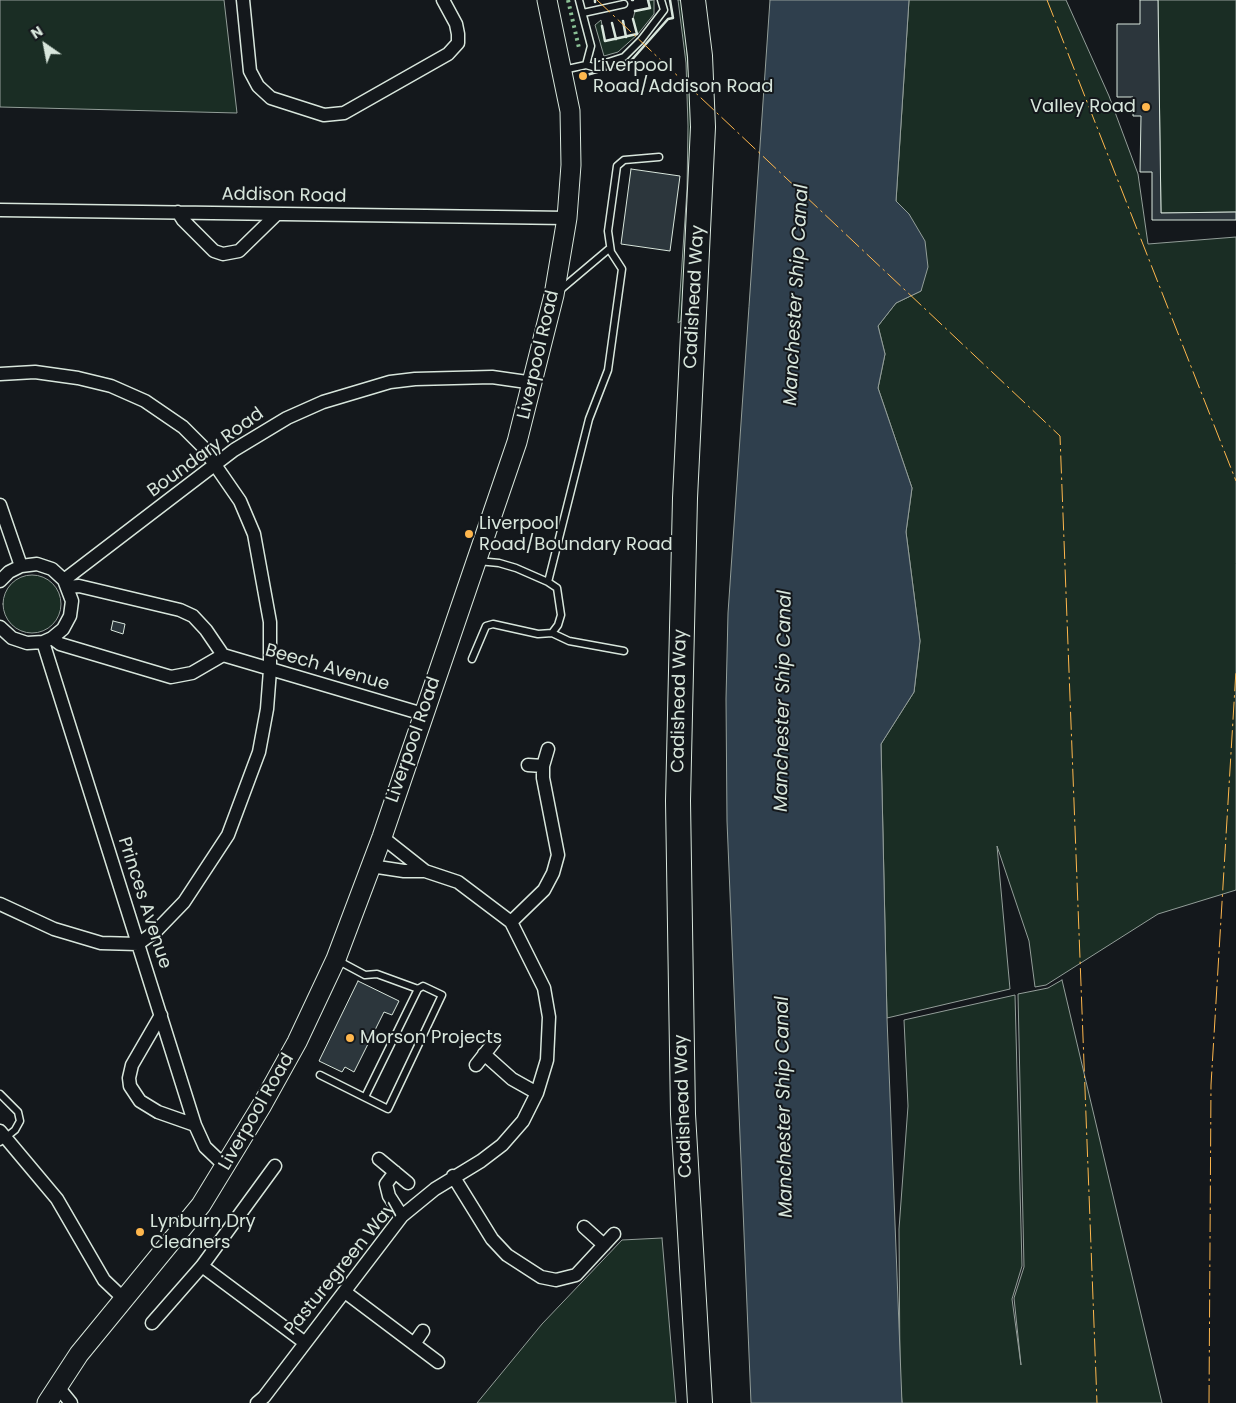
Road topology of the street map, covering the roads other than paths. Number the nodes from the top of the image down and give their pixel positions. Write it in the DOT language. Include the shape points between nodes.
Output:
graph roads {
  1 [pos="242,0"];
  2 [pos="443,0"];
  3 [pos="547,0"];
  4 [pos="579,0"];
  5 [pos="662,0"];
  6 [pos="693,0"];
  7 [pos="624,4"];
  8 [pos="583,13"];
  9 [pos="586,65"];
  10 [pos="562,71"];
  11 [pos="659,157"];
  12 [pos="0,210"];
  13 [pos="178,212"];
  14 [pos="277,214"];
  15 [pos="566,218"];
  16 [pos="610,248"];
  17 [pos="554,295"];
  18 [pos="0,374"];
  19 [pos="534,383"];
  20 [pos="216,464"];
  21 [pos="0,505"];
  22 [pos="476,561"];
  23 [pos="21,566"];
  24 [pos="0,581"];
  25 [pos="548,582"];
  26 [pos="66,583"];
  27 [pos="0,627"];
  28 [pos="552,633"];
  29 [pos="47,640"];
  30 [pos="624,650"];
  31 [pos="223,655"];
  32 [pos="472,659"];
  33 [pos="270,670"];
  34 [pos="423,714"];
  35 [pos="548,750"];
  36 [pos="528,766"];
  37 [pos="543,766"];
  38 [pos="382,837"];
  39 [pos="371,866"];
  40 [pos="425,870"];
  41 [pos="0,904"];
  42 [pos="511,922"];
  43 [pos="138,944"];
  44 [pos="336,959"];
  45 [pos="418,989"];
  46 [pos="161,1015"];
  47 [pos="494,1042"];
  48 [pos="484,1054"];
  49 [pos="476,1065"];
  50 [pos="320,1075"];
  51 [pos="537,1093"];
  52 [pos="0,1094"];
  53 [pos="365,1097"];
  54 [pos="195,1125"];
  55 [pos="2,1137"];
  56 [pos="379,1159"];
  57 [pos="275,1166"];
  58 [pos="226,1167"];
  59 [pos="395,1172"];
  60 [pos="453,1176"];
  61 [pos="408,1183"];
  62 [pos="402,1216"];
  63 [pos="584,1227"];
  64 [pos="614,1234"];
  65 [pos="604,1245"];
  66 [pos="202,1266"];
  67 [pos="345,1292"];
  68 [pos="124,1299"];
  69 [pos="152,1323"];
  70 [pos="423,1331"];
  71 [pos="304,1342"];
  72 [pos="414,1344"];
  73 [pos="438,1362"];
  74 [pos="58,1387"];
  75 [pos="264,1401"];
  76 [pos="47,1403"];
  77 [pos="71,1403"];
  78 [pos="700,1403"];
  1 -- 2 [label="street" via="250,70 258,86 271,98 324,115 344,113 448,54 458,43 458,34"];
  3 -- 10 [label="main road, Liverpool Road"];
  4 -- 8 [label="lane"];
  5 -- 9 [label="lane" via="664,10 657,21 624,56 594,67"];
  6 -- 78 [label="highway, Cadishead Way" via="700,56 703,127 685,498 678,801 683,1114"];
  7 -- 8 [label="lane"];
  8 -- 9 [label="lane" via="591,46"];
  9 -- 10 [label="lane"];
  10 -- 15 [label="main road, Liverpool Road" via="570,111 571,164"];
  11 -- 16 [label="lane" via="624,160 618,166 608,231"];
  12 -- 13 [label="street, Addison Road"];
  13 -- 14 [label="street, Addison Road"];
  13 -- 14 [label="street" via="214,251 223,254 239,251"];
  14 -- 15 [label="street, Addison Road"];
  15 -- 17 [label="main road, Liverpool Road"];
  16 -- 17 [label="lane"];
  16 -- 25 [label="lane" via="622,269 608,370 589,419"];
  17 -- 19 [label="main road, Liverpool Road"];
  18 -- 20 [label="street" via="35,372 111,386 145,401 183,427"];
  19 -- 20 [label="street, Boundary Road" via="492,377 390,382 323,402 287,418"];
  19 -- 22 [label="main road, Liverpool Road"];
  20 -- 26 [label="street, Boundary Road"];
  20 -- 33 [label="street" via="240,501 254,534 270,622"];
  21 -- 23 [label="street"];
  22 -- 25 [label="lane" via="508,565"];
  22 -- 34 [label="main road, Liverpool Road"];
  23 -- 24 [label="street"];
  23 -- 26 [label="street" via="37,564 52,569"];
  25 -- 28 [label="lane" via="556,588 561,615"];
  26 -- 29 [label="street" via="72,601 70,616 63,629"];
  26 -- 31 [label="street" via="180,610 193,616"];
  27 -- 29 [label="street" via="12,638 27,643"];
  28 -- 30 [label="lane" via="569,641"];
  28 -- 32 [label="lane" via="538,634 493,624 486,626"];
  29 -- 31 [label="street" via="171,677 192,673"];
  29 -- 43 [label="street, Princes Avenue"];
  31 -- 33 [label="street, Beech Avenue"];
  33 -- 34 [label="street, Beech Avenue"];
  33 -- 43 [label="street" via="259,752 228,835 184,902 156,931"];
  34 -- 38 [label="main road, Liverpool Road"];
  35 -- 37 [label="street"];
  36 -- 37 [label="street"];
  37 -- 42 [label="street" via="558,855 544,890"];
  38 -- 39 [label="main road, Liverpool Road"];
  38 -- 40 [label="street, Pasturegreen Way"];
  39 -- 40 [label="street, Pasturegreen Way" via="404,871"];
  39 -- 44 [label="main road, Liverpool Road"];
  40 -- 42 [label="street, Pasturegreen Way" via="458,882"];
  41 -- 43 [label="street" via="54,930 101,943"];
  42 -- 51 [label="street, Pasturegreen Way" via="544,988 549,1017 547,1060"];
  43 -- 46 [label="street, Princes Avenue"];
  44 -- 45 [label="lane" via="365,974 377,974"];
  44 -- 58 [label="main road, Liverpool Road" via="297,1042"];
  45 -- 53 [label="lane"];
  45 -- 53 [label="lane" via="424,986 442,995 388,1109"];
  46 -- 54 [label="street, Princes Avenue"];
  46 -- 54 [label="street" via="132,1065 130,1086 140,1101 158,1112"];
  47 -- 48 [label="street"];
  48 -- 49 [label="street"];
  48 -- 51 [label="street" via="512,1078"];
  50 -- 53 [label="lane"];
  51 -- 60 [label="street, Pasturegreen Way" via="523,1121 502,1145"];
  52 -- 55 [label="lane" via="20,1116 19,1125"];
  54 -- 58 [label="street, Princes Avenue" via="205,1147"];
  55 -- 68 [label="street" via="57,1199 104,1280"];
  56 -- 59 [label="street"];
  57 -- 66 [label="street"];
  58 -- 68 [label="main road, Liverpool Road" via="201,1205"];
  59 -- 61 [label="street"];
  59 -- 62 [label="street" via="386,1184 389,1196"];
  60 -- 62 [label="street, Pasturegreen Way"];
  60 -- 65 [label="street" via="492,1239 507,1255 540,1276 558,1284 576,1275"];
  62 -- 67 [label="street, Pasturegreen Way"];
  63 -- 65 [label="street"];
  64 -- 65 [label="street"];
  66 -- 69 [label="street"];
  66 -- 71 [label="street"];
  67 -- 71 [label="street, Pasturegreen Way"];
  67 -- 72 [label="street"];
  68 -- 74 [label="main road, Liverpool Road" via="78,1354"];
  70 -- 72 [label="street"];
  71 -- 75 [label="street, Pasturegreen Way"];
  72 -- 73 [label="street"];
  74 -- 76 [label="main road, Liverpool Road"];
  74 -- 77 [label="street"];
}
